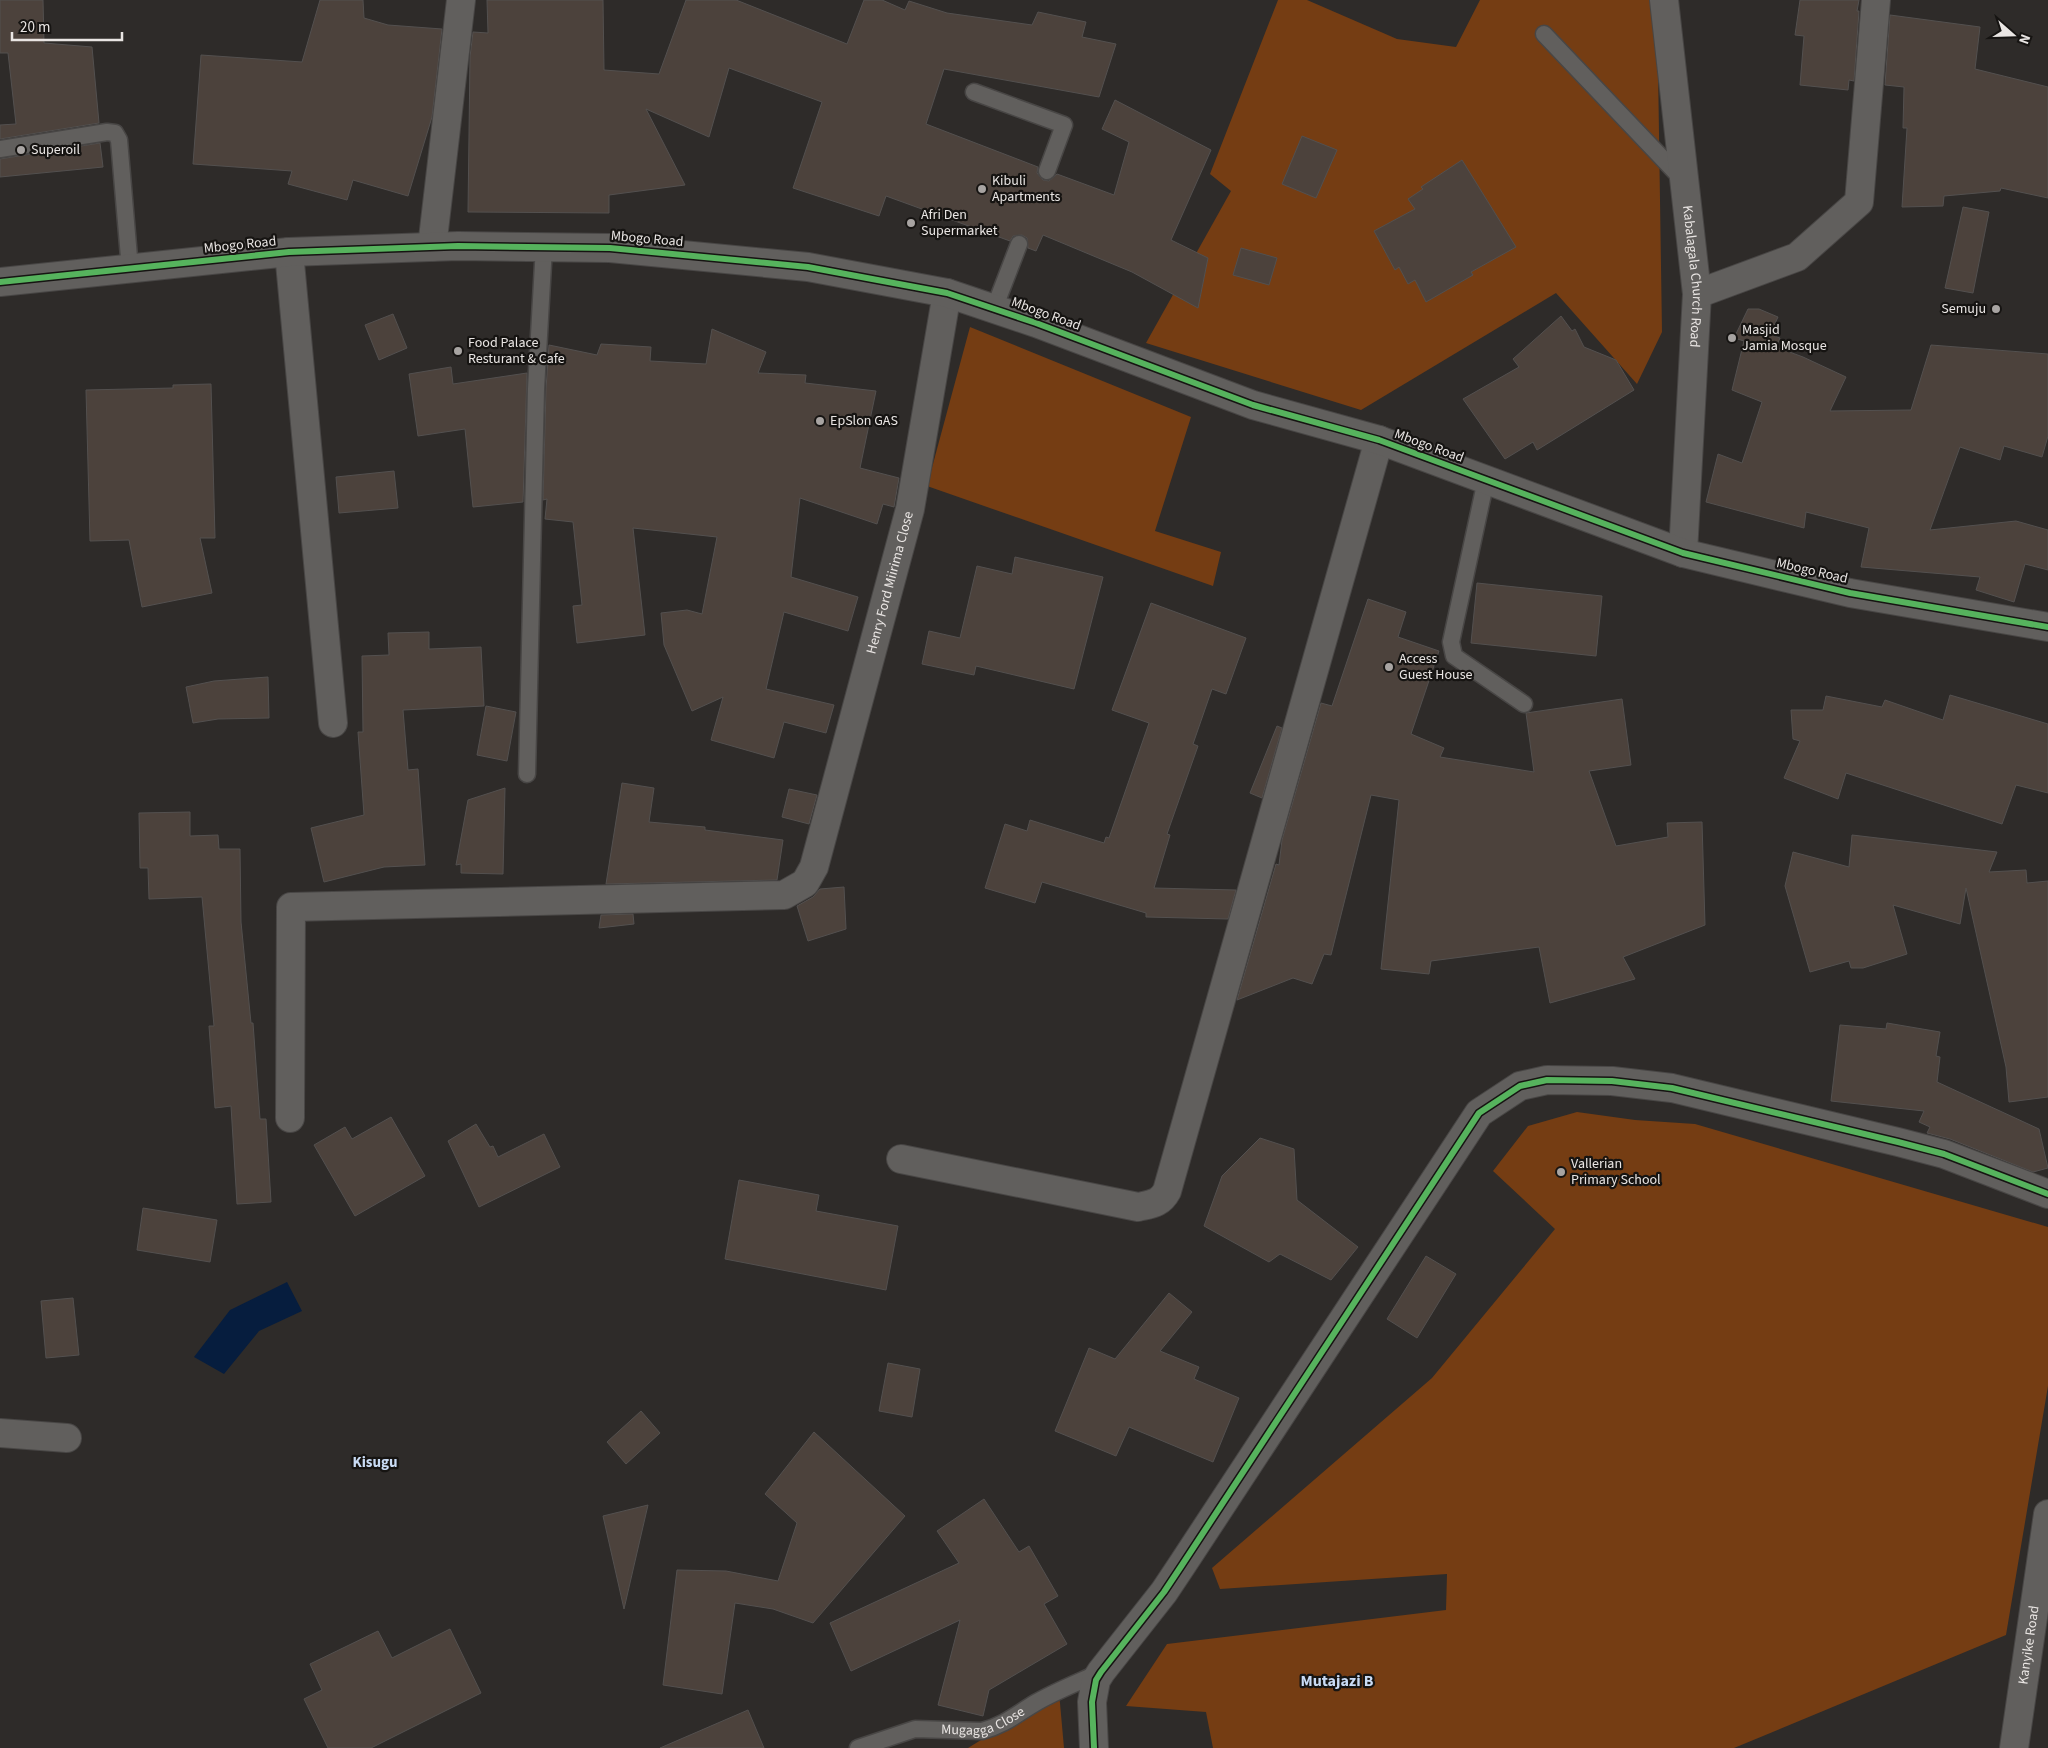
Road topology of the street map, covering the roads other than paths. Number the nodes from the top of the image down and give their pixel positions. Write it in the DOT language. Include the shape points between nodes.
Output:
graph roads {
  1 [pos="461,0"];
  2 [pos="1664,0"];
  3 [pos="1876,0"];
  4 [pos="1544,34"];
  5 [pos="974,92"];
  6 [pos="0,149"];
  7 [pos="1047,170"];
  8 [pos="1684,181"];
  9 [pos="1019,244"];
  10 [pos="544,246"];
  11 [pos="432,247"];
  12 [pos="290,252"];
  13 [pos="130,269"];
  14 [pos="0,282"];
  15 [pos="947,293"];
  16 [pos="1697,294"];
  17 [pos="994,309"];
  18 [pos="1379,440"];
  19 [pos="1486,480"];
  20 [pos="1683,553"];
  21 [pos="2048,626"];
  22 [pos="1524,704"];
  23 [pos="333,723"];
  24 [pos="528,774"];
  25 [pos="290,1118"];
  26 [pos="902,1159"];
  27 [pos="2048,1194"];
  28 [pos="0,1433"];
  29 [pos="67,1438"];
  30 [pos="2047,1528"];
  31 [pos="1101,1672"];
  32 [pos="858,1748"];
  33 [pos="1094,1748"];
  34 [pos="2014,1748"];
  1 -- 11 [label="street"];
  2 -- 8 [label="street, Kabalagala Church Road"];
  3 -- 16 [label="street" via="1859,202 1797,257"];
  4 -- 8 [label="lane"];
  5 -- 7 [label="lane" via="1064,125"];
  6 -- 13 [label="lane" via="107,132 115,134 119,140"];
  8 -- 16 [label="street, Kabalagala Church Road"];
  9 -- 17 [label="lane"];
  10 -- 11 [label="street, Mbogo Road"];
  10 -- 15 [label="street, Mbogo Road" via="610,248 808,267"];
  10 -- 24 [label="lane" via="536,389"];
  11 -- 12 [label="street, Mbogo Road"];
  12 -- 13 [label="street, Mbogo Road"];
  12 -- 23 [label="street"];
  13 -- 14 [label="street, Mbogo Road"];
  15 -- 17 [label="street, Mbogo Road"];
  15 -- 25 [label="street, Henry Ford Miirima Close" via="910,509 814,867 805,883 784,895 291,908"];
  16 -- 20 [label="street, Kabalagala Church Road"];
  17 -- 18 [label="street, Mbogo Road" via="1253,405"];
  18 -- 19 [label="street, Mbogo Road"];
  18 -- 26 [label="street" via="1163,1198 1138,1207"];
  19 -- 20 [label="street, Mbogo Road"];
  19 -- 22 [label="lane" via="1451,642 1454,656"];
  20 -- 21 [label="street, Mbogo Road" via="1850,593"];
  27 -- 31 [label="street" via="1944,1154 1672,1088 1612,1080 1547,1080 1520,1086 1479,1113 1164,1592"];
  28 -- 29 [label="street"];
  30 -- 34 [label="street, Kanyike Road"];
  31 -- 32 [label="lane, Mugagga Close" via="1057,1691 991,1729 915,1729"];
  31 -- 33 [label="street" via="1092,1702"];
}
